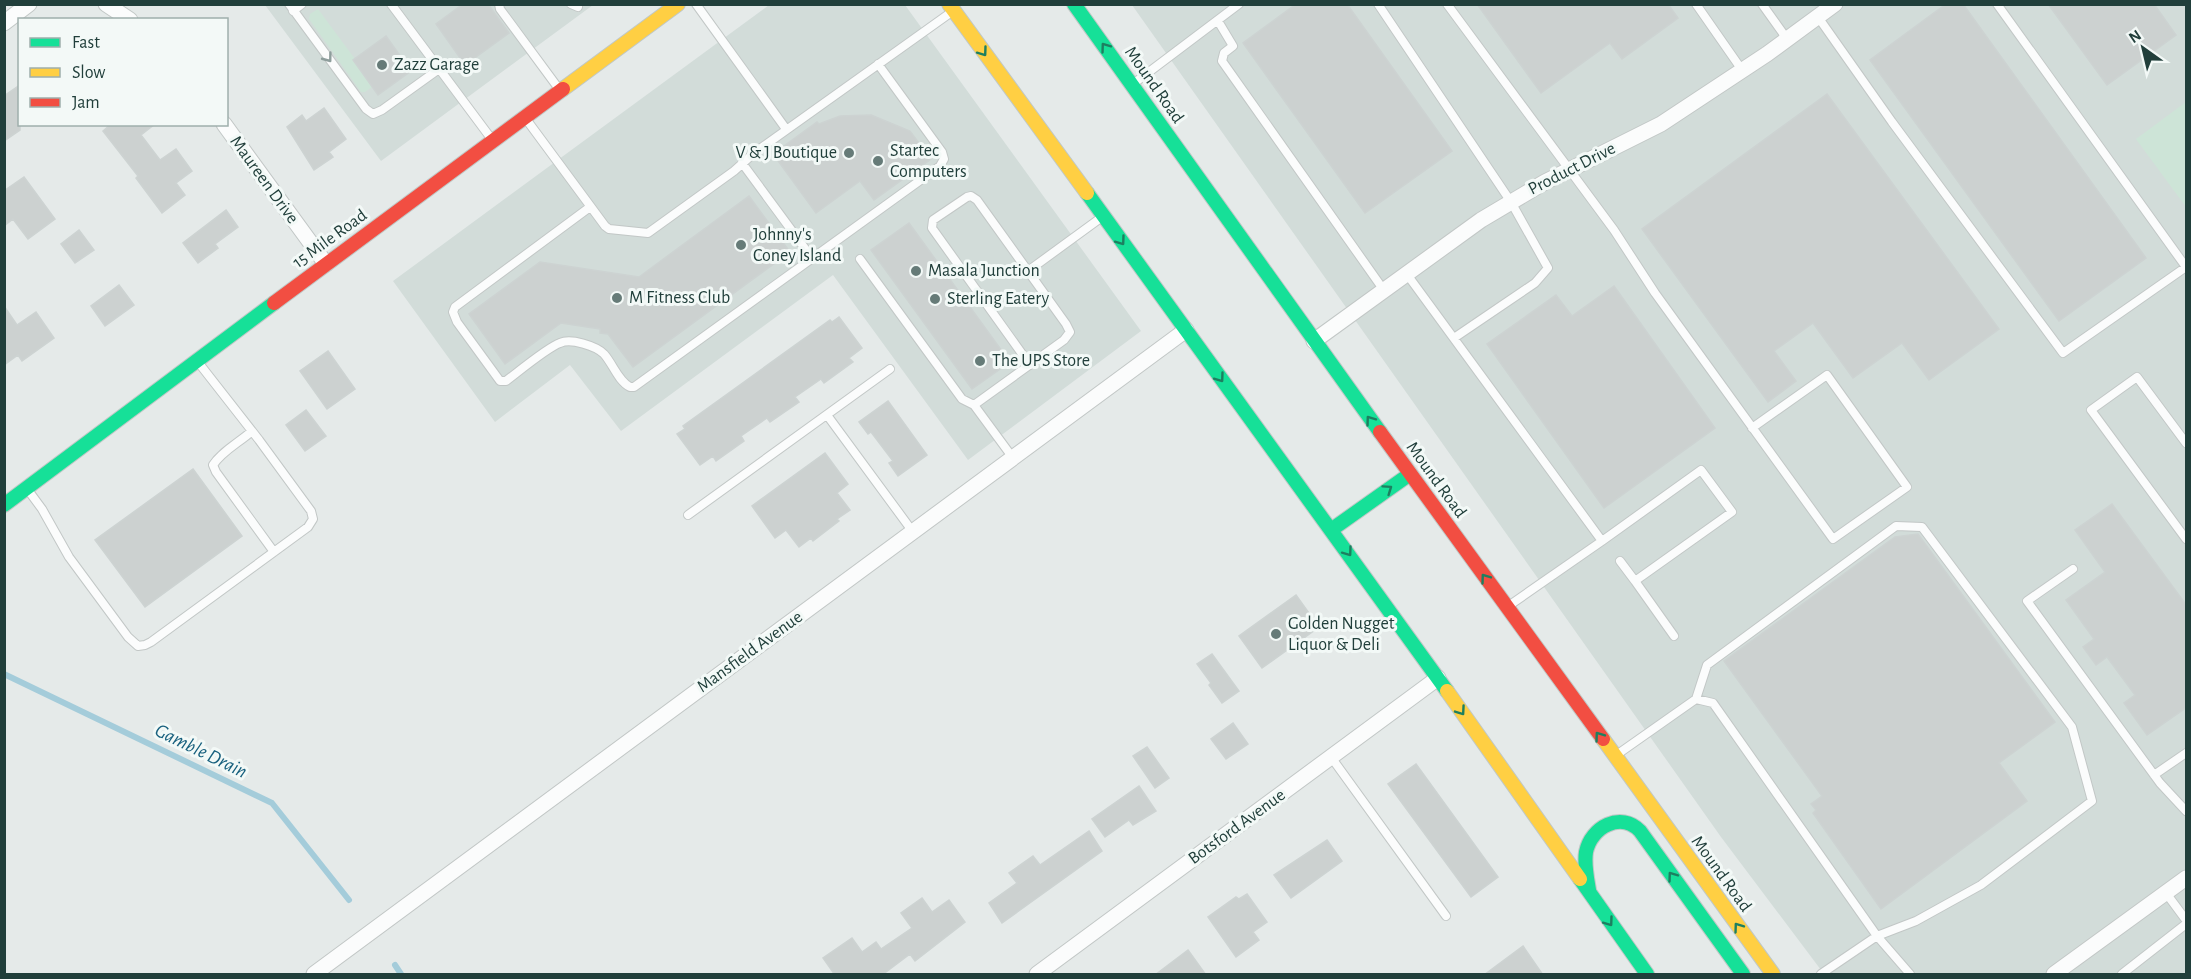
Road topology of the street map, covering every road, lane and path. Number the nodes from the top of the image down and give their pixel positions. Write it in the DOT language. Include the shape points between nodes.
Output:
graph roads {
  1 [pos="29,4"];
  2 [pos="106,4"];
  3 [pos="302,4"];
  4 [pos="392,4"];
  5 [pos="499,4"];
  6 [pos="678,4"];
  7 [pos="696,4"];
  8 [pos="1074,4"];
  9 [pos="1239,4"];
  10 [pos="1378,4"];
  11 [pos="1447,4"];
  12 [pos="1696,4"];
  13 [pos="1761,4"];
  14 [pos="1835,4"];
  15 [pos="1997,4"];
  16 [pos="291,8"];
  17 [pos="951,8"];
  18 [pos="1818,17"];
  19 [pos="127,18"];
  20 [pos="1218,21"];
  21 [pos="4,23"];
  22 [pos="1787,39"];
  23 [pos="878,64"];
  24 [pos="439,69"];
  25 [pos="1742,70"];
  26 [pos="1131,85"];
  27 [pos="561,92"];
  28 [pos="526,118"];
  29 [pos="225,126"];
  30 [pos="786,129"];
  31 [pos="494,142"];
  32 [pos="742,163"];
  33 [pos="1570,169"];
  34 [pos="1511,202"];
  35 [pos="590,207"];
  36 [pos="1103,217"];
  37 [pos="812,258"];
  38 [pos="860,259"];
  39 [pos="326,264"];
  40 [pos="1028,271"];
  41 [pos="1406,273"];
  42 [pos="1383,289"];
  43 [pos="1186,330"];
  44 [pos="1454,339"];
  45 [pos="1314,341"];
  46 [pos="197,362"];
  47 [pos="1030,365"];
  48 [pos="890,369"];
  49 [pos="974,405"];
  50 [pos="827,415"];
  51 [pos="1752,428"];
  52 [pos="252,431"];
  53 [pos="2187,443"];
  54 [pos="1013,458"];
  55 [pos="1410,474"];
  56 [pos="27,488"];
  57 [pos="4,505"];
  58 [pos="688,515"];
  59 [pos="1331,530"];
  60 [pos="913,532"];
  61 [pos="2187,539"];
  62 [pos="1602,541"];
  63 [pos="274,552"];
  64 [pos="1620,561"];
  65 [pos="2073,569"];
  66 [pos="1635,581"];
  67 [pos="1506,608"];
  68 [pos="1674,636"];
  69 [pos="1438,678"];
  70 [pos="1696,699"];
  71 [pos="2187,753"];
  72 [pos="1332,757"];
  73 [pos="1614,757"];
  74 [pos="2154,775"];
  75 [pos="2187,810"];
  76 [pos="2187,878"];
  77 [pos="2166,893"];
  78 [pos="1590,896"];
  79 [pos="1446,916"];
  80 [pos="2187,920"];
  81 [pos="2187,924"];
  82 [pos="1876,936"];
  83 [pos="314,975"];
  84 [pos="1037,975"];
  85 [pos="1647,975"];
  86 [pos="1743,975"];
  87 [pos="1773,975"];
  88 [pos="1821,975"];
  89 [pos="1911,975"];
  90 [pos="2054,975"];
  91 [pos="2122,975"];
  1 -- 21 [label="street"];
  2 -- 19 [label="street"];
  3 -- 16 [label="lane"];
  4 -- 24 [label="lane"];
  5 -- 27 [label="lane"];
  6 -- 27 [label="main road, 15 Mile Road"];
  7 -- 30 [label="lane"];
  26 -- 8 [label="main road, Mound Road, one-way"];
  9 -- 20 [label="lane"];
  10 -- 34 [label="lane"];
  11 -- 33 [label="lane"];
  12 -- 25 [label="lane"];
  13 -- 22 [label="lane"];
  14 -- 18 [label="street, Product Drive"];
  15 -- 18 [label="lane" via="2186,267 2063,353"];
  16 -- 24 [label="lane, one-way" via="373,114"];
  17 -- 23 [label="lane"];
  17 -- 36 [label="main road, one-way"];
  18 -- 22 [label="street, Product Drive"];
  20 -- 26 [label="lane"];
  20 -- 42 [label="lane" via="1233,46 1224,53 1222,61"];
  22 -- 25 [label="street, Product Drive"];
  23 -- 30 [label="lane"];
  23 -- 37 [label="lane" via="942,152 943,163"];
  24 -- 31 [label="lane"];
  25 -- 33 [label="street, Product Drive" via="1661,124"];
  26 -- 45 [label="main road, Mound Road"];
  27 -- 28 [label="main road, 15 Mile Road"];
  28 -- 31 [label="main road, 15 Mile Road"];
  28 -- 35 [label="lane"];
  29 -- 39 [label="street, Maureen Drive"];
  30 -- 32 [label="lane"];
  31 -- 39 [label="main road, 15 Mile Road"];
  32 -- 35 [label="lane" via="648,233 609,230"];
  32 -- 37 [label="lane"];
  33 -- 34 [label="street, Product Drive"];
  33 -- 51 [label="lane"];
  34 -- 41 [label="street, Product Drive"];
  34 -- 44 [label="lane" via="1548,267 1535,283"];
  35 -- 37 [label="lane" via="455,307 457,322 500,381 506,381 567,341 603,353 625,384 634,387"];
  36 -- 40 [label="lane"];
  36 -- 43 [label="main road, one-way"];
  38 -- 49 [label="lane" via="962,399"];
  39 -- 46 [label="main road, 15 Mile Road"];
  40 -- 47 [label="lane" via="1070,332"];
  40 -- 47 [label="lane" via="974,198 963,198 933,220 934,231"];
  41 -- 42 [label="street, Product Drive"];
  41 -- 44 [label="lane"];
  42 -- 45 [label="street, Product Drive"];
  43 -- 54 [label="street, Mansfield Avenue"];
  43 -- 59 [label="main road, one-way"];
  44 -- 62 [label="lane"];
  55 -- 45 [label="main road, Mound Road, one-way"];
  46 -- 52 [label="lane"];
  46 -- 56 [label="main road, 15 Mile Road"];
  47 -- 49 [label="lane"];
  48 -- 50 [label="lane"];
  49 -- 54 [label="lane"];
  50 -- 58 [label="lane"];
  50 -- 60 [label="lane"];
  51 -- 51 [label="lane" via="1833,539 1907,487 1827,375"];
  52 -- 63 [label="lane" via="213,465"];
  52 -- 63 [label="lane" via="313,515 311,524"];
  53 -- 61 [label="lane" via="2137,377 2091,410"];
  54 -- 60 [label="street, Mansfield Avenue"];
  59 -- 55 [label="main road, one-way"];
  67 -- 55 [label="main road, Mound Road, one-way"];
  56 -- 57 [label="main road, 15 Mile Road"];
  56 -- 63 [label="lane" via="69,557 138,646 151,642"];
  59 -- 69 [label="main road, one-way"];
  60 -- 83 [label="street, Mansfield Avenue"];
  62 -- 66 [label="lane" via="1701,470 1732,512"];
  62 -- 67 [label="lane"];
  64 -- 66 [label="lane"];
  65 -- 74 [label="lane" via="2027,601"];
  66 -- 68 [label="lane"];
  73 -- 67 [label="main road, Mound Road, one-way"];
  69 -- 72 [label="street, Botsford Avenue"];
  69 -- 78 [label="main road, one-way"];
  70 -- 73 [label="lane"];
  70 -- 82 [label="lane" via="1713,703"];
  70 -- 82 [label="lane" via="1707,665 1896,526 1922,527 2072,727 2092,801 1982,885 1916,921"];
  71 -- 74 [label="lane"];
  72 -- 79 [label="lane"];
  72 -- 84 [label="street, Botsford Avenue"];
  87 -- 73 [label="main road, Mound Road, one-way"];
  74 -- 75 [label="lane"];
  76 -- 77 [label="street"];
  77 -- 80 [label="lane"];
  77 -- 90 [label="street"];
  78 -- 85 [label="main road, one-way"];
  86 -- 78 [label="main road, one-way" via="1630,822 1618,821 1606,827 1587,846"];
  81 -- 91 [label="lane"];
  82 -- 88 [label="lane"];
  82 -- 89 [label="lane"];
}
